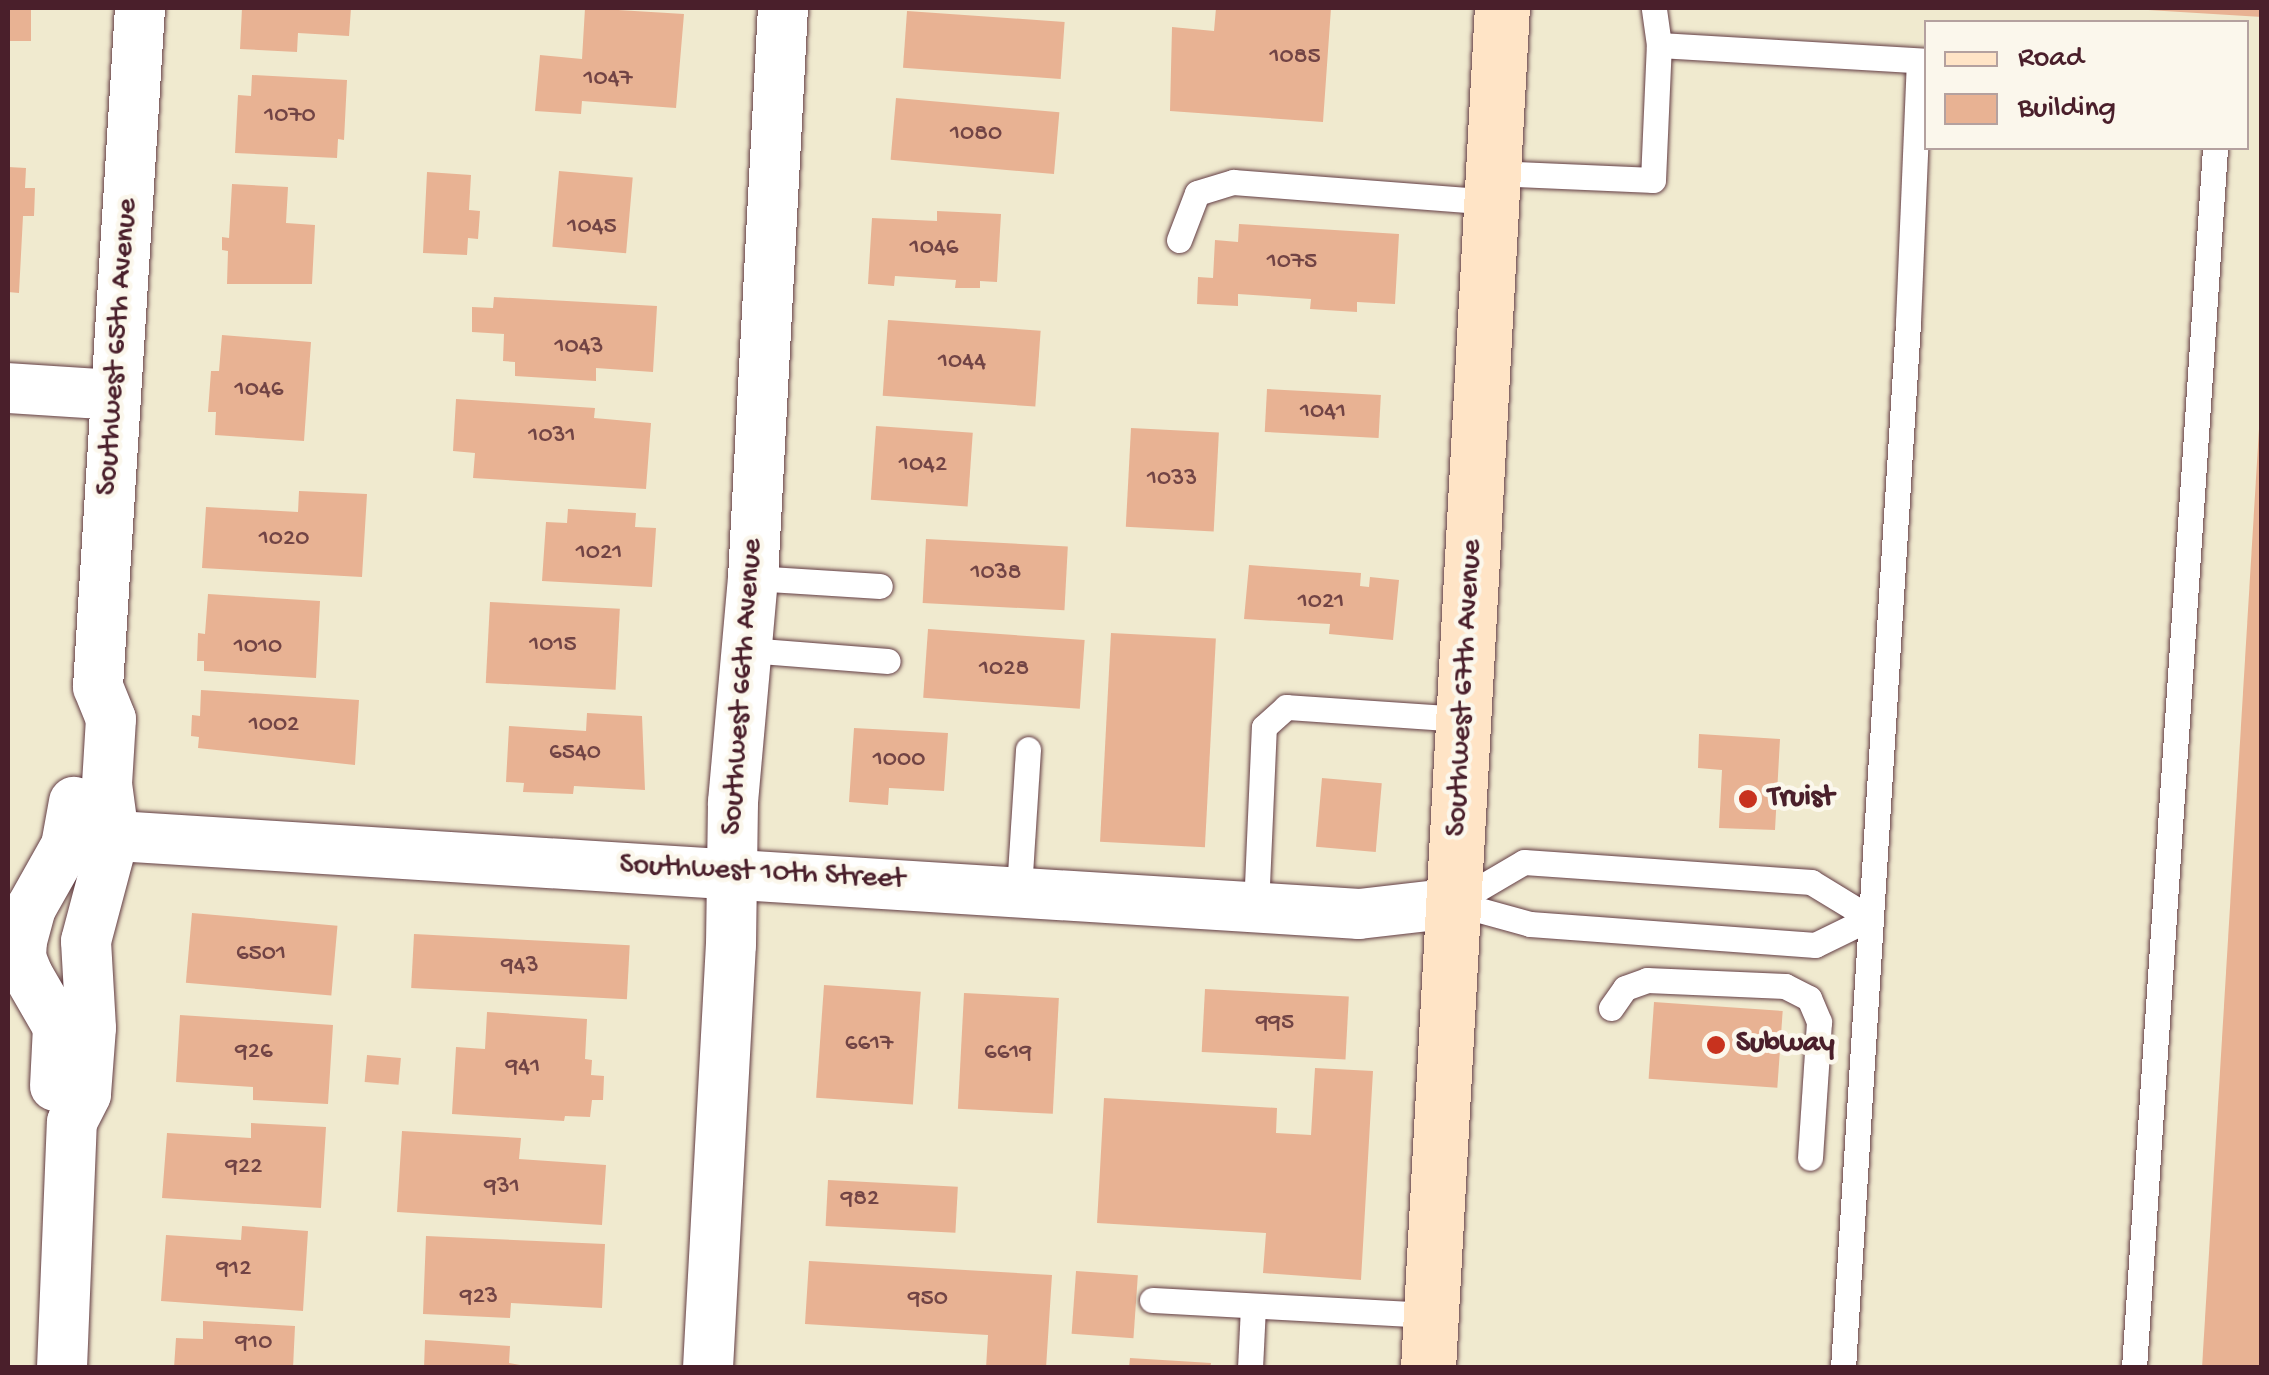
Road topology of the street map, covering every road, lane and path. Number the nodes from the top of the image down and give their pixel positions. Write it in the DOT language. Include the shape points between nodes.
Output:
graph roads {
  1 [pos="140,8"];
  2 [pos="782,8"];
  3 [pos="1502,8"];
  4 [pos="1654,8"];
  5 [pos="1658,46"];
  6 [pos="1923,61"];
  7 [pos="2214,150"];
  8 [pos="1493,187"];
  9 [pos="1179,240"];
  10 [pos="8,388"];
  11 [pos="116,395"];
  12 [pos="753,578"];
  13 [pos="880,586"];
  14 [pos="748,650"];
  15 [pos="888,661"];
  16 [pos="1464,719"];
  17 [pos="1028,749"];
  18 [pos="92,834"];
  19 [pos="734,872"];
  20 [pos="1019,889"];
  21 [pos="1454,903"];
  22 [pos="1256,908"];
  23 [pos="1870,918"];
  24 [pos="14,958"];
  25 [pos="84,962"];
  26 [pos="1611,1008"];
  27 [pos="72,1122"];
  28 [pos="1810,1158"];
  29 [pos="1152,1300"];
  30 [pos="1253,1306"];
  31 [pos="1430,1341"];
  32 [pos="62,1368"];
  33 [pos="708,1368"];
  34 [pos="1250,1368"];
  35 [pos="1843,1368"];
  36 [pos="2134,1368"];
  1 -- 11 [label="street, Southwest 65th Avenue"];
  2 -- 12 [label="street, Southwest 66th Avenue"];
  3 -- 8 [label="main road, Southwest 67th Avenue"];
  4 -- 5 [label="lane"];
  5 -- 6 [label="lane"];
  5 -- 8 [label="lane" via="1653,180"];
  6 -- 23 [label="lane"];
  7 -- 36 [label="lane"];
  8 -- 9 [label="lane" via="1234,182 1197,193"];
  8 -- 16 [label="main road, Southwest 67th Avenue"];
  10 -- 11 [label="street"];
  11 -- 18 [label="street, Southwest 65th Avenue" via="98,686 111,719 107,784"];
  12 -- 13 [label="lane"];
  12 -- 14 [label="street, Southwest 66th Avenue"];
  14 -- 15 [label="lane"];
  14 -- 19 [label="street, Southwest 66th Avenue" via="733,802"];
  16 -- 21 [label="main road, Southwest 67th Avenue"];
  16 -- 22 [label="lane" via="1286,707 1264,727"];
  17 -- 20 [label="lane"];
  18 -- 19 [label="street, Southwest 10th Street"];
  18 -- 24 [label="street" via="60,861 30,908"];
  18 -- 25 [label="street, Southwest 65th Avenue"];
  19 -- 20 [label="street, Southwest 10th Street"];
  19 -- 33 [label="street, Southwest 66th Avenue"];
  20 -- 22 [label="street, Southwest 10th Street"];
  21 -- 22 [label="street, Southwest 10th Street" via="1358,914"];
  21 -- 23 [label="lane" via="1530,924 1815,945"];
  21 -- 23 [label="lane" via="1524,862 1812,882"];
  21 -- 31 [label="main road, Southwest 67th Avenue"];
  23 -- 35 [label="lane"];
  24 -- 25 [label="street"];
  24 -- 27 [label="street, Southwest 65th Avenue" via="58,1027 55,1091"];
  25 -- 27 [label="street, Southwest 65th Avenue" via="89,1060 86,1094"];
  26 -- 28 [label="lane" via="1624,988 1647,980 1784,986 1810,998 1819,1022"];
  27 -- 32 [label="street, Southwest 65th Avenue"];
  29 -- 30 [label="lane"];
  30 -- 31 [label="lane"];
  30 -- 34 [label="lane"];
}
